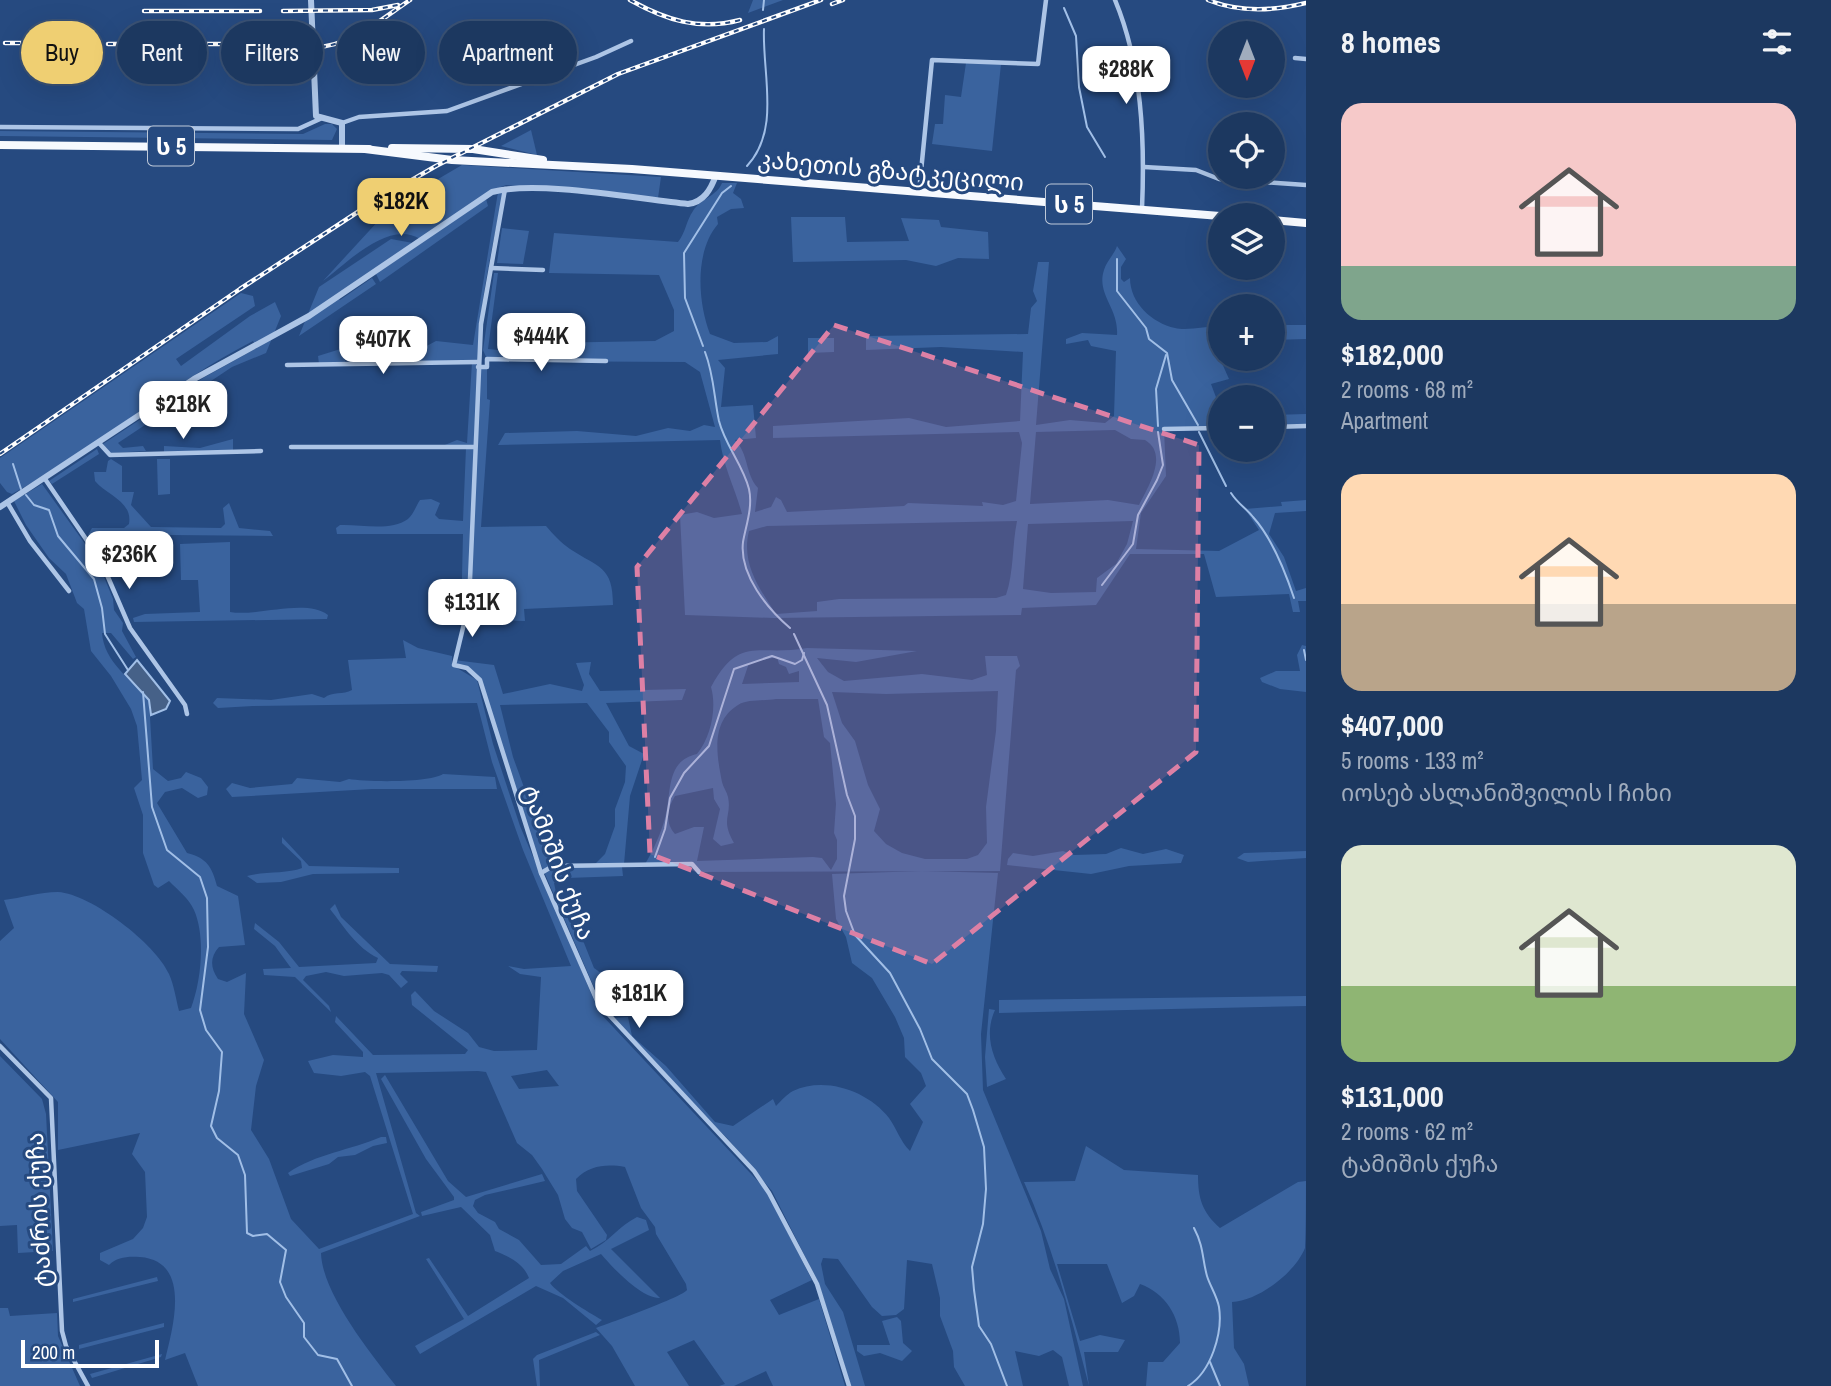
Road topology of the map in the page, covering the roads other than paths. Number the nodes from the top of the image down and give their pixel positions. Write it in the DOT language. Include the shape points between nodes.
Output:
graph roads {
  1 [pos="311,0"];
  2 [pos="1046,0"];
  3 [pos="1115,0"];
  4 [pos="631,41"];
  5 [pos="1295,58"];
  6 [pos="1306,59"];
  7 [pos="320,119"];
  8 [pos="342,123"];
  9 [pos="0,127"];
  10 [pos="0,145"];
  11 [pos="341,148"];
  12 [pos="1144,167"];
  13 [pos="716,175"];
  14 [pos="1306,185"];
  15 [pos="505,189"];
  16 [pos="919,193"];
  17 [pos="1142,210"];
  18 [pos="1208,215"];
  19 [pos="1285,221"];
  20 [pos="1306,223"];
  21 [pos="491,268"];
  22 [pos="543,270"];
  23 [pos="479,353"];
  24 [pos="487,359"];
  25 [pos="606,361"];
  26 [pos="287,365"];
  27 [pos="478,365"];
  28 [pos="1306,426"];
  29 [pos="1285,427"];
  30 [pos="1208,428"];
  31 [pos="1164,429"];
  32 [pos="99,443"];
  33 [pos="291,447"];
  34 [pos="474,447"];
  35 [pos="261,451"];
  36 [pos="45,479"];
  37 [pos="7,502"];
  38 [pos="0,507"];
  39 [pos="69,592"];
  40 [pos="187,714"];
  41 [pos="699,872"];
  42 [pos="541,873"];
  43 [pos="0,1046"];
  44 [pos="88,1386"];
  45 [pos="849,1386"];
  1 -- 7 [label="street" via="316,116"];
  2 -- 16 [label="street" via="1038,64 932,60"];
  3 -- 12 [label="street" via="1134,55"];
  4 -- 8 [label="street" via="447,111 359,117"];
  5 -- 6 [label="street"];
  7 -- 8 [label="street"];
  7 -- 9 [label="street" via="298,129"];
  8 -- 11 [label="street"];
  10 -- 11 [label="highway, კახეთის გზატკეცილი / ს 5"];
  11 -- 13 [label="highway, კახეთის გზატკეცილი / ს 5" via="452,160"];
  12 -- 14 [label="street" via="1196,170 1219,179"];
  12 -- 17 [label="street"];
  13 -- 15 [label="street" via="702,199 688,204"];
  13 -- 16 [label="highway, კახეთის გზატკეცილი / ს 5"];
  15 -- 21 [label="street"];
  15 -- 32 [label="street" via="492,192 309,316 194,380"];
  16 -- 17 [label="highway, კახეთის გზატკეცილი / ს 5"];
  17 -- 18 [label="highway, კახეთის გზატკეცილი / ს 5"];
  19 -- 20 [label="highway"];
  21 -- 22 [label="street"];
  21 -- 23 [label="street"];
  23 -- 24 [label="street"];
  23 -- 27 [label="street"];
  24 -- 25 [label="street"];
  24 -- 27 [label="street" via="487,367"];
  26 -- 27 [label="street"];
  27 -- 34 [label="street"];
  28 -- 29 [label="street"];
  30 -- 31 [label="street"];
  32 -- 35 [label="street" via="110,455"];
  32 -- 36 [label="street"];
  33 -- 34 [label="street"];
  34 -- 42 [label="street, ტამიშის ქუჩა" via="469,603 453,660 480,680"];
  36 -- 37 [label="street"];
  36 -- 40 [label="street" via="101,561 130,628"];
  37 -- 38 [label="street"];
  37 -- 39 [label="street"];
  41 -- 42 [label="street" via="692,864 670,864 553,866"];
  42 -- 45 [label="street, ტამიშის ქუჩა" via="601,1009 769,1192 817,1284"];
  43 -- 44 [label="street, ტაძრის ქუჩა" via="51,1098 62,1331"];
}
